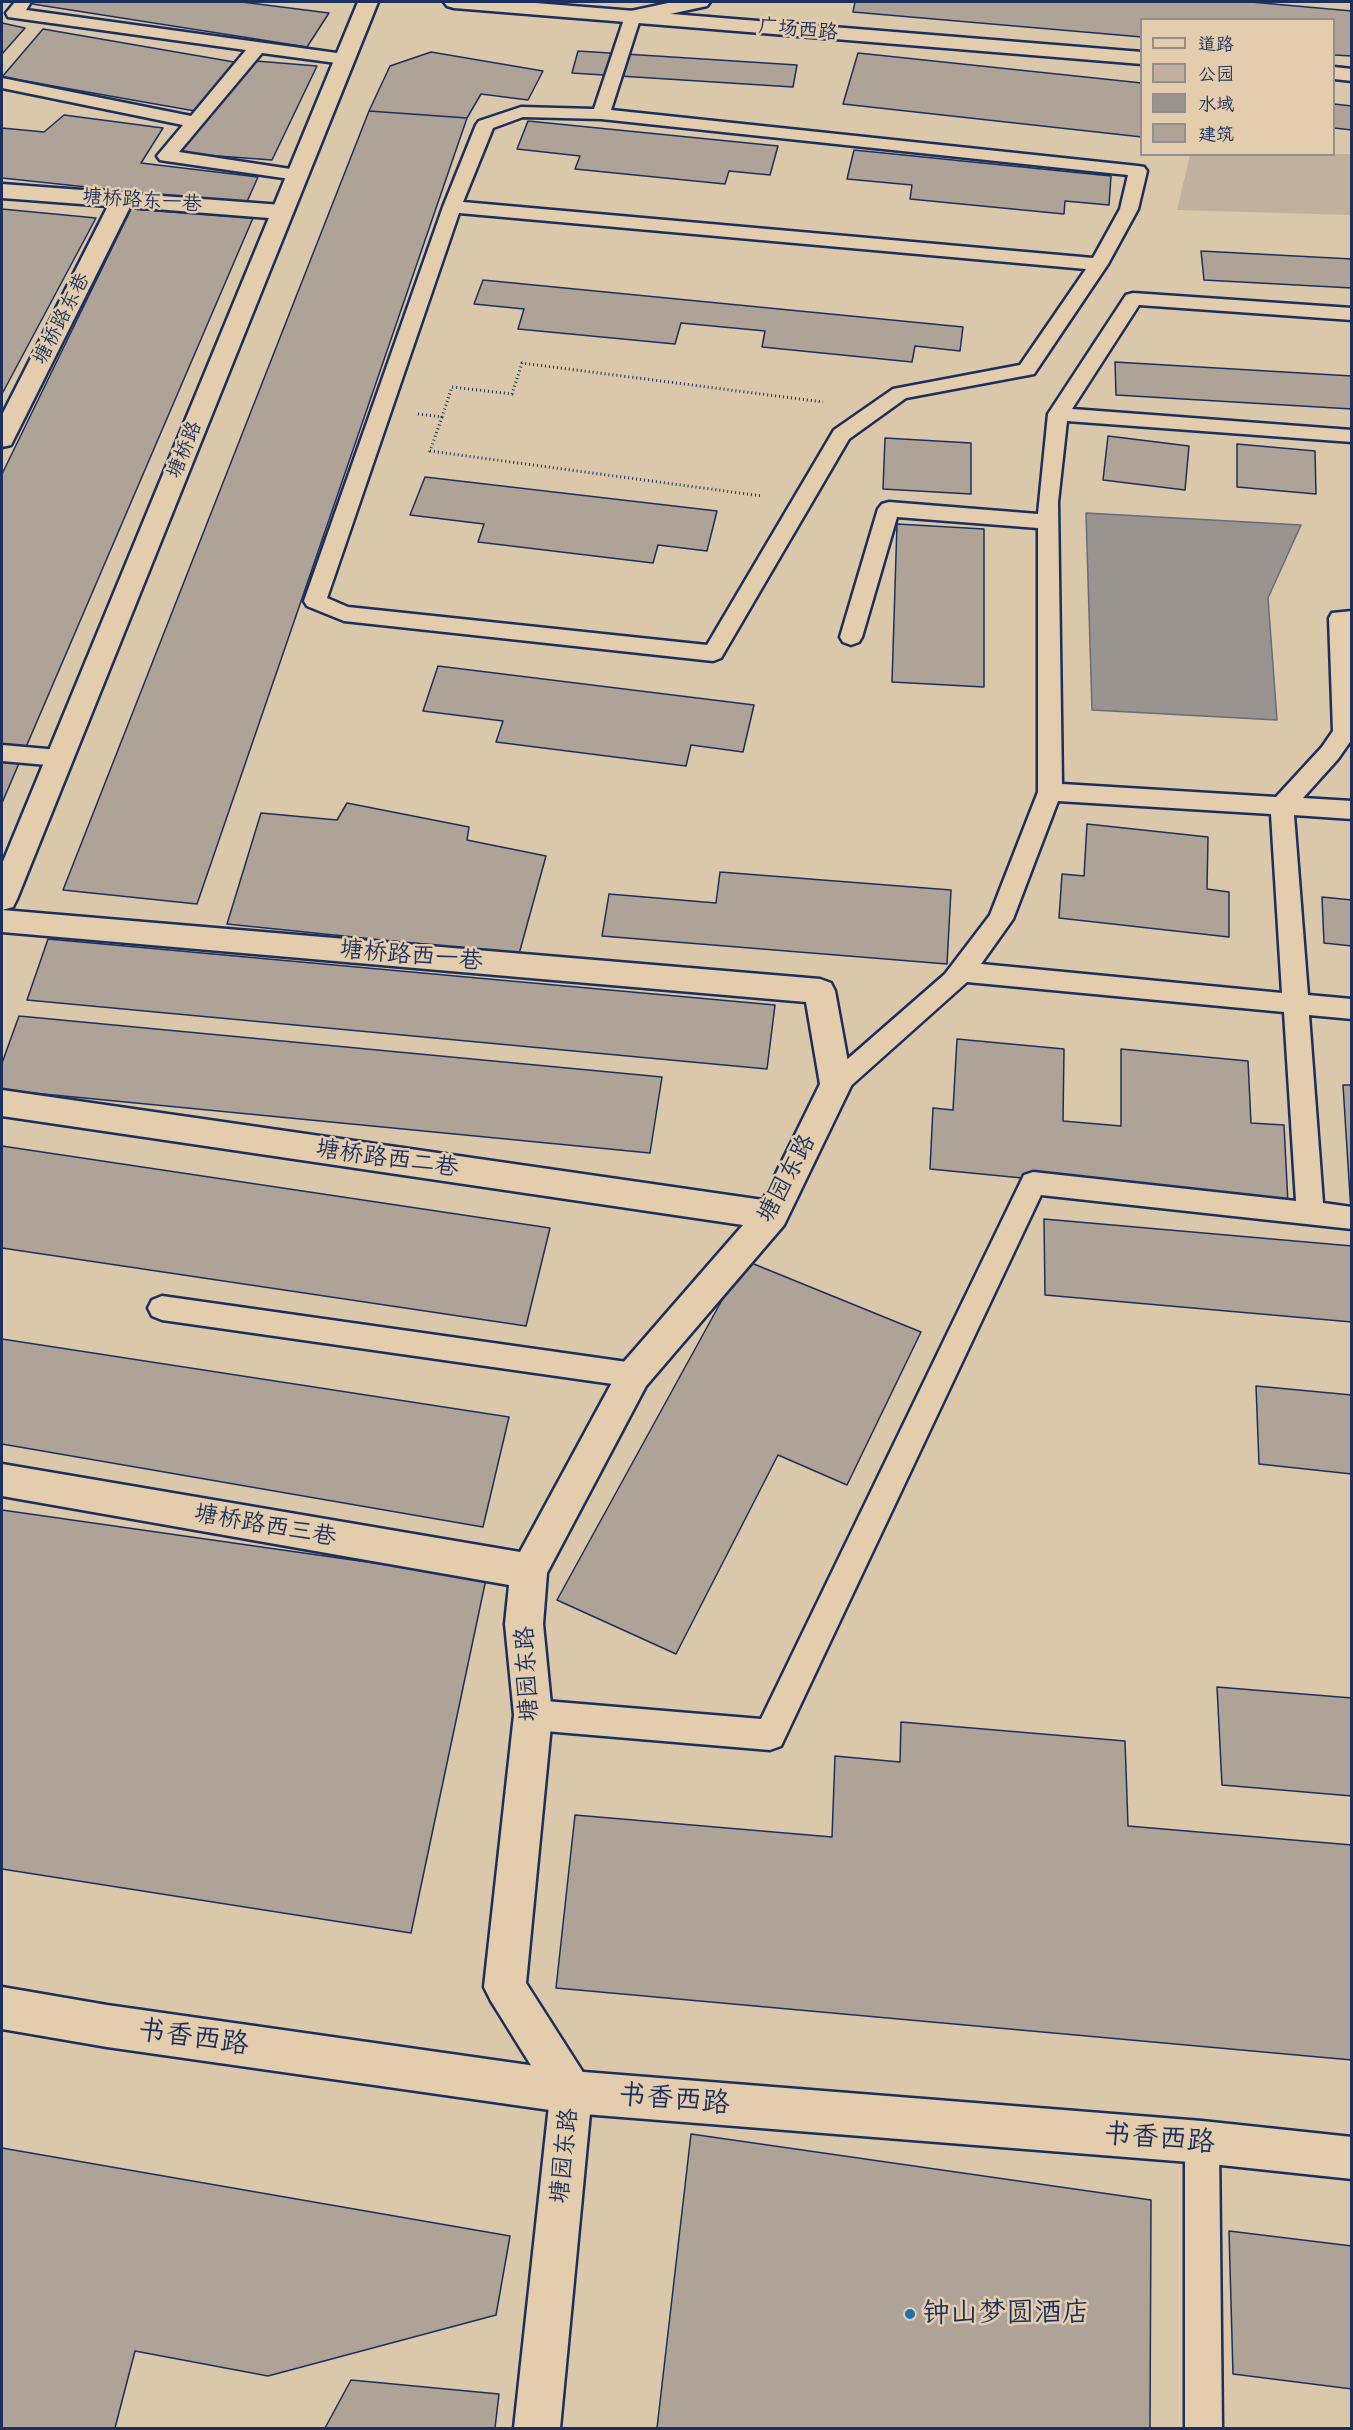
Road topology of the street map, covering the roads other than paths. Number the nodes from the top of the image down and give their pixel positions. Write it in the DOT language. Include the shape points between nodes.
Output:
graph roads {
  1 [pos="368,2"];
  2 [pos="454,2"];
  3 [pos="700,2"];
  4 [pos="13,9"];
  5 [pos="633,16"];
  6 [pos="258,47"];
  7 [pos="1140,58"];
  8 [pos="344,59"];
  9 [pos="1335,74"];
  10 [pos="1352,75"];
  11 [pos="2,83"];
  12 [pos="601,114"];
  13 [pos="195,122"];
  14 [pos="297,175"];
  15 [pos="2,191"];
  16 [pos="123,199"];
  17 [pos="452,207"];
  18 [pos="282,212"];
  19 [pos="1100,264"];
  20 [pos="1352,314"];
  21 [pos="1058,414"];
  22 [pos="1352,436"];
  23 [pos="2,439"];
  24 [pos="1048,522"];
  25 [pos="1352,619"];
  26 [pos="851,637"];
  27 [pos="2,753"];
  28 [pos="59,758"];
  29 [pos="1050,792"];
  30 [pos="1282,806"];
  31 [pos="1352,810"];
  32 [pos="2,899"];
  33 [pos="2,921"];
  34 [pos="961,972"];
  35 [pos="1296,1005"];
  36 [pos="1352,1009"];
  37 [pos="836,1084"];
  38 [pos="2,1103"];
  39 [pos="1310,1214"];
  40 [pos="772,1215"];
  41 [pos="1352,1218"];
  42 [pos="162,1308"];
  43 [pos="634,1376"];
  44 [pos="2,1480"];
  45 [pos="529,1571"];
  46 [pos="533,1715"];
  47 [pos="2,2008"];
  48 [pos="572,2092"];
  49 [pos="1202,2142"];
  50 [pos="1352,2158"];
  51 [pos="537,2428"];
  52 [pos="1204,2428"];
  1 -- 8 [label="street, 塘桥路"];
  2 -- 5 [label="street, 广场西路"];
  3 -- 5 [label="street"];
  4 -- 6 [label="lane"];
  5 -- 7 [label="street, 广场西路"];
  5 -- 12 [label="lane"];
  6 -- 8 [label="lane"];
  6 -- 13 [label="lane"];
  8 -- 14 [label="street, 塘桥路"];
  9 -- 10 [label="street"];
  11 -- 13 [label="lane"];
  12 -- 17 [label="lane" via="521,112 485,125"];
  12 -- 19 [label="lane" via="1138,171 1129,209"];
  13 -- 14 [label="lane" via="166,156"];
  14 -- 18 [label="street, 塘桥路"];
  15 -- 16 [label="street, 塘桥路东一巷"];
  16 -- 18 [label="street, 塘桥路东一巷"];
  16 -- 23 [label="street, 塘桥路东巷"];
  17 -- 19 [label="lane"];
  17 -- 19 [label="lane" via="315,602 344,614 713,653 841,435 900,393 1027,370"];
  18 -- 28 [label="street, 塘桥路"];
  20 -- 21 [label="lane" via="1133,299"];
  21 -- 22 [label="lane"];
  21 -- 24 [label="lane"];
  24 -- 26 [label="lane" via="889,509"];
  24 -- 29 [label="lane"];
  25 -- 30 [label="lane" via="1340,618 1344,732"];
  27 -- 28 [label="lane"];
  28 -- 32 [label="street, 塘桥路"];
  29 -- 30 [label="lane"];
  29 -- 34 [label="lane" via="1001,919"];
  30 -- 31 [label="lane"];
  30 -- 35 [label="lane"];
  33 -- 37 [label="street, 塘桥路西一巷" via="819,991"];
  34 -- 35 [label="lane"];
  34 -- 37 [label="lane"];
  35 -- 36 [label="lane"];
  35 -- 39 [label="lane"];
  37 -- 40 [label="street, 塘园东路"];
  38 -- 40 [label="street, 塘桥路西二巷"];
  39 -- 41 [label="lane"];
  39 -- 46 [label="lane" via="1033,1183 770,1735"];
  40 -- 43 [label="street, 塘园东路"];
  42 -- 43 [label="lane"];
  43 -- 45 [label="street, 塘园东路"];
  44 -- 45 [label="street, 塘桥路西三巷"];
  45 -- 46 [label="street, 塘园东路" via="524,1624"];
  46 -- 48 [label="street, 塘园东路" via="505,1987"];
  47 -- 48 [label="street, 书香西路"];
  48 -- 49 [label="street, 书香西路"];
  48 -- 51 [label="street, 塘园东路"];
  49 -- 50 [label="street, 书香西路"];
  49 -- 52 [label="lane"];
}
